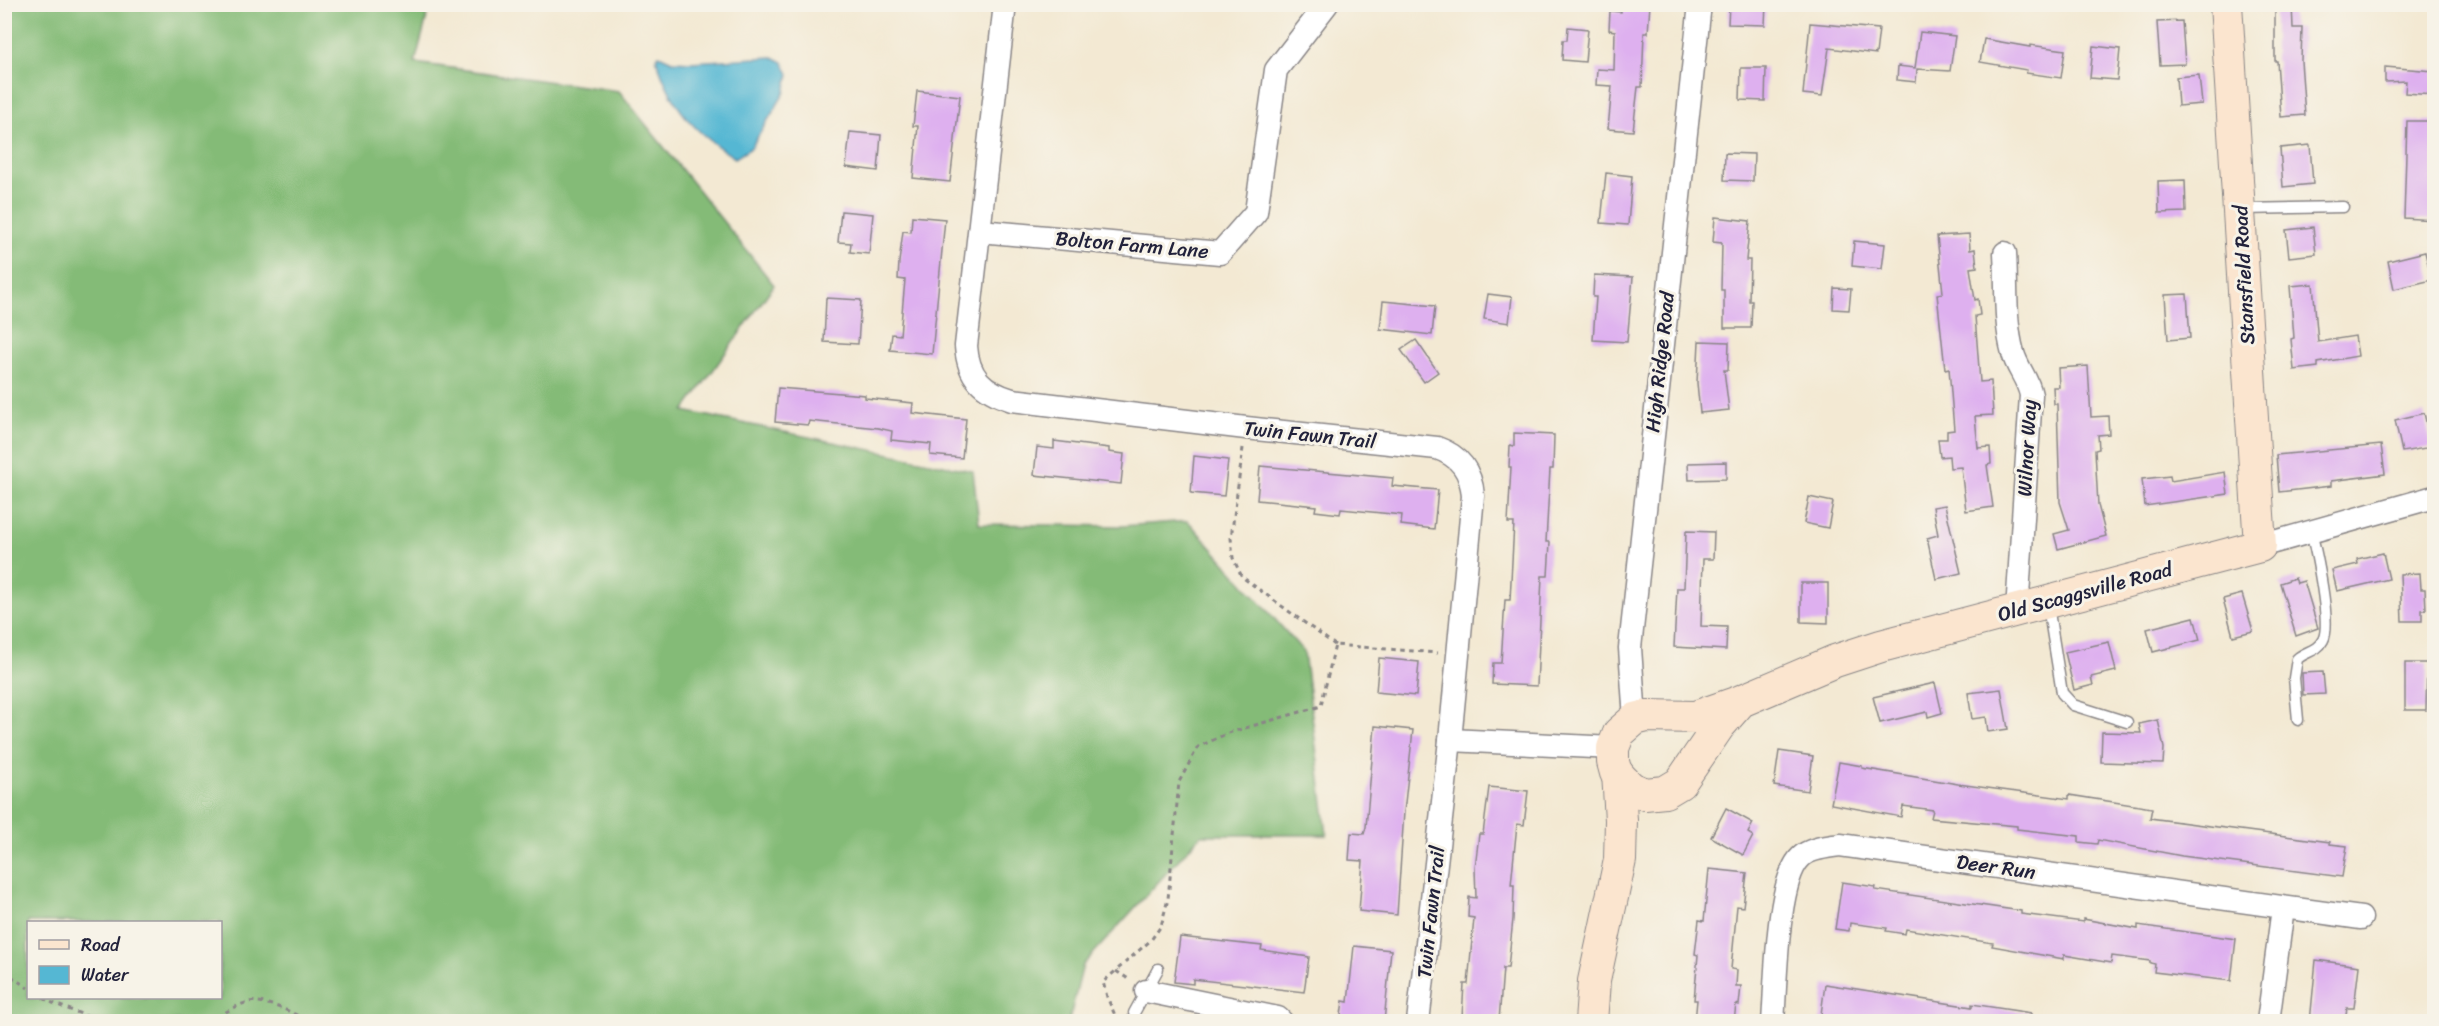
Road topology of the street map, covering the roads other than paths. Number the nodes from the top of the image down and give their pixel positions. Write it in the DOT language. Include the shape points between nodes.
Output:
graph roads {
  1 [pos="1005,4"];
  2 [pos="1327,4"];
  3 [pos="1700,4"];
  4 [pos="2226,4"];
  5 [pos="2343,207"];
  6 [pos="2241,209"];
  7 [pos="980,231"];
  8 [pos="2005,253"];
  9 [pos="2434,497"];
  10 [pos="2311,532"];
  11 [pos="2260,546"];
  12 [pos="2047,603"];
  13 [pos="2017,611"];
  14 [pos="1741,701"];
  15 [pos="1648,718"];
  16 [pos="2298,720"];
  17 [pos="2127,722"];
  18 [pos="1450,740"];
  19 [pos="1615,761"];
  20 [pos="1676,782"];
  21 [pos="1620,860"];
  22 [pos="2283,908"];
  23 [pos="2361,918"];
  24 [pos="1158,969"];
  25 [pos="1146,991"];
  26 [pos="1134,1013"];
  27 [pos="1282,1022"];
  28 [pos="1418,1022"];
  29 [pos="1591,1022"];
  30 [pos="1773,1022"];
  31 [pos="2268,1022"];
  1 -- 7 [label="street, Twin Fawn Trail"];
  2 -- 7 [label="street, Bolton Farm Lane" via="1276,70 1256,212 1220,253"];
  3 -- 15 [label="street, High Ridge Road" via="1630,648"];
  4 -- 6 [label="street, Stansfield Road"];
  5 -- 6 [label="lane"];
  6 -- 11 [label="street, Stansfield Road"];
  7 -- 18 [label="street, Twin Fawn Trail" via="966,346 970,370 986,390 1012,400 1437,448 1460,460 1472,483 1473,496"];
  8 -- 13 [label="street, Wilnor Way" via="2010,339 2031,395"];
  9 -- 10 [label="street, Old Scaggsville Road"];
  10 -- 11 [label="street, Old Scaggsville Road"];
  10 -- 16 [label="lane" via="2319,561 2325,636 2317,649 2297,659 2294,678"];
  11 -- 12 [label="street, Old Scaggsville Road"];
  12 -- 13 [label="street, Old Scaggsville Road"];
  12 -- 17 [label="lane" via="2062,693 2073,705"];
  13 -- 14 [label="street, Old Scaggsville Road" via="1881,646"];
  14 -- 15 [label="street, Old Scaggsville Road" via="1695,717"];
  14 -- 20 [label="street, Old Scaggsville Road"];
  15 -- 19 [label="street" via="1619,733"];
  15 -- 20 [label="street" via="1677,725 1686,737 1691,758"];
  18 -- 19 [label="street"];
  18 -- 28 [label="street, Twin Fawn Trail"];
  19 -- 20 [label="street" via="1625,783 1645,794"];
  19 -- 21 [label="street, Old Scaggsville Road" via="1622,820"];
  20 -- 21 [label="street, Old Scaggsville Road" via="1637,825"];
  21 -- 29 [label="street, Old Scaggsville Road" via="1594,981"];
  22 -- 23 [label="street, Deer Run"];
  22 -- 30 [label="street, Deer Run" via="1840,845 1818,848 1801,857 1789,876 1783,903"];
  22 -- 31 [label="street"];
  24 -- 25 [label="lane"];
  25 -- 26 [label="lane"];
  25 -- 27 [label="street" via="1278,1018"];
}
